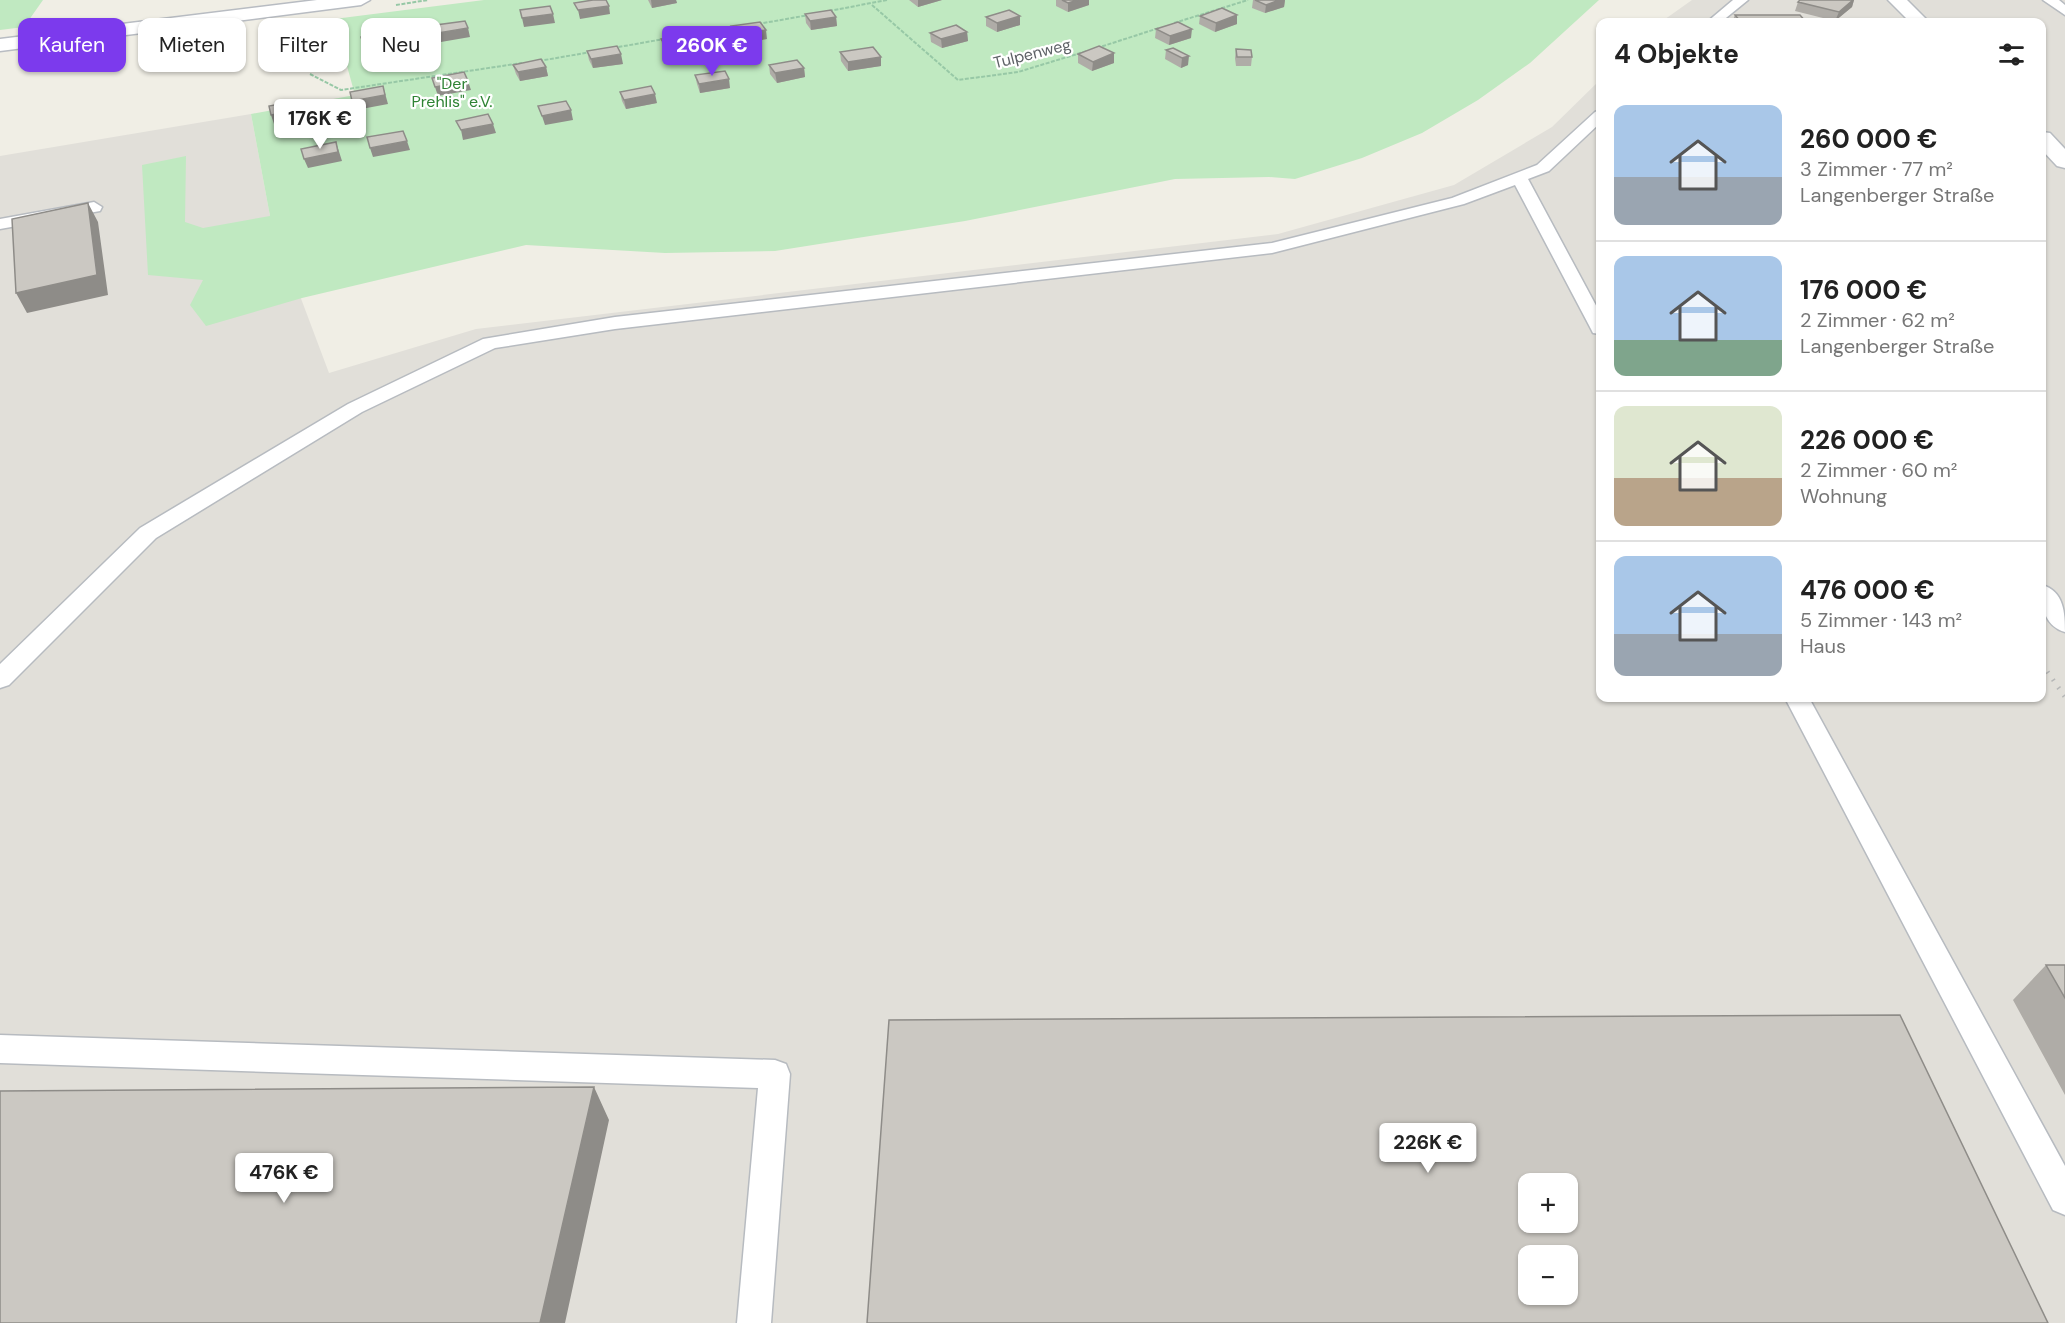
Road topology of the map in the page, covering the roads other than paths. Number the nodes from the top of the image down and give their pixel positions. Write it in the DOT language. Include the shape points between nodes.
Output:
graph roads {
  1 [pos="360,0"];
  2 [pos="1741,0"];
  3 [pos="1897,0"];
  4 [pos="2050,0"];
  5 [pos="2065,11"];
  6 [pos="1718,18"];
  7 [pos="1916,18"];
  8 [pos="0,45"];
  9 [pos="1596,119"];
  10 [pos="2046,142"];
  11 [pos="2065,161"];
  12 [pos="1520,177"];
  13 [pos="94,207"];
  14 [pos="0,224"];
  15 [pos="1596,321"];
  16 [pos="2046,598"];
  17 [pos="2065,624"];
  18 [pos="0,679"];
  19 [pos="1799,702"];
  20 [pos="0,1049"];
  21 [pos="2065,1199"];
  22 [pos="754,1323"];
  1 -- 8 [label="main road"];
  2 -- 6 [label="lane"];
  3 -- 7 [label="main road"];
  4 -- 5 [label="lane"];
  9 -- 12 [label="lane" via="1543,168"];
  10 -- 11 [label="main road"];
  12 -- 15 [label="lane"];
  12 -- 18 [label="lane" via="1458,201 1272,248 615,323 490,343 356,408 148,533"];
  13 -- 14 [label="lane"];
  16 -- 17 [label="lane"];
  19 -- 21 [label="lane"];
  20 -- 22 [label="lane" via="775,1074"];
}
